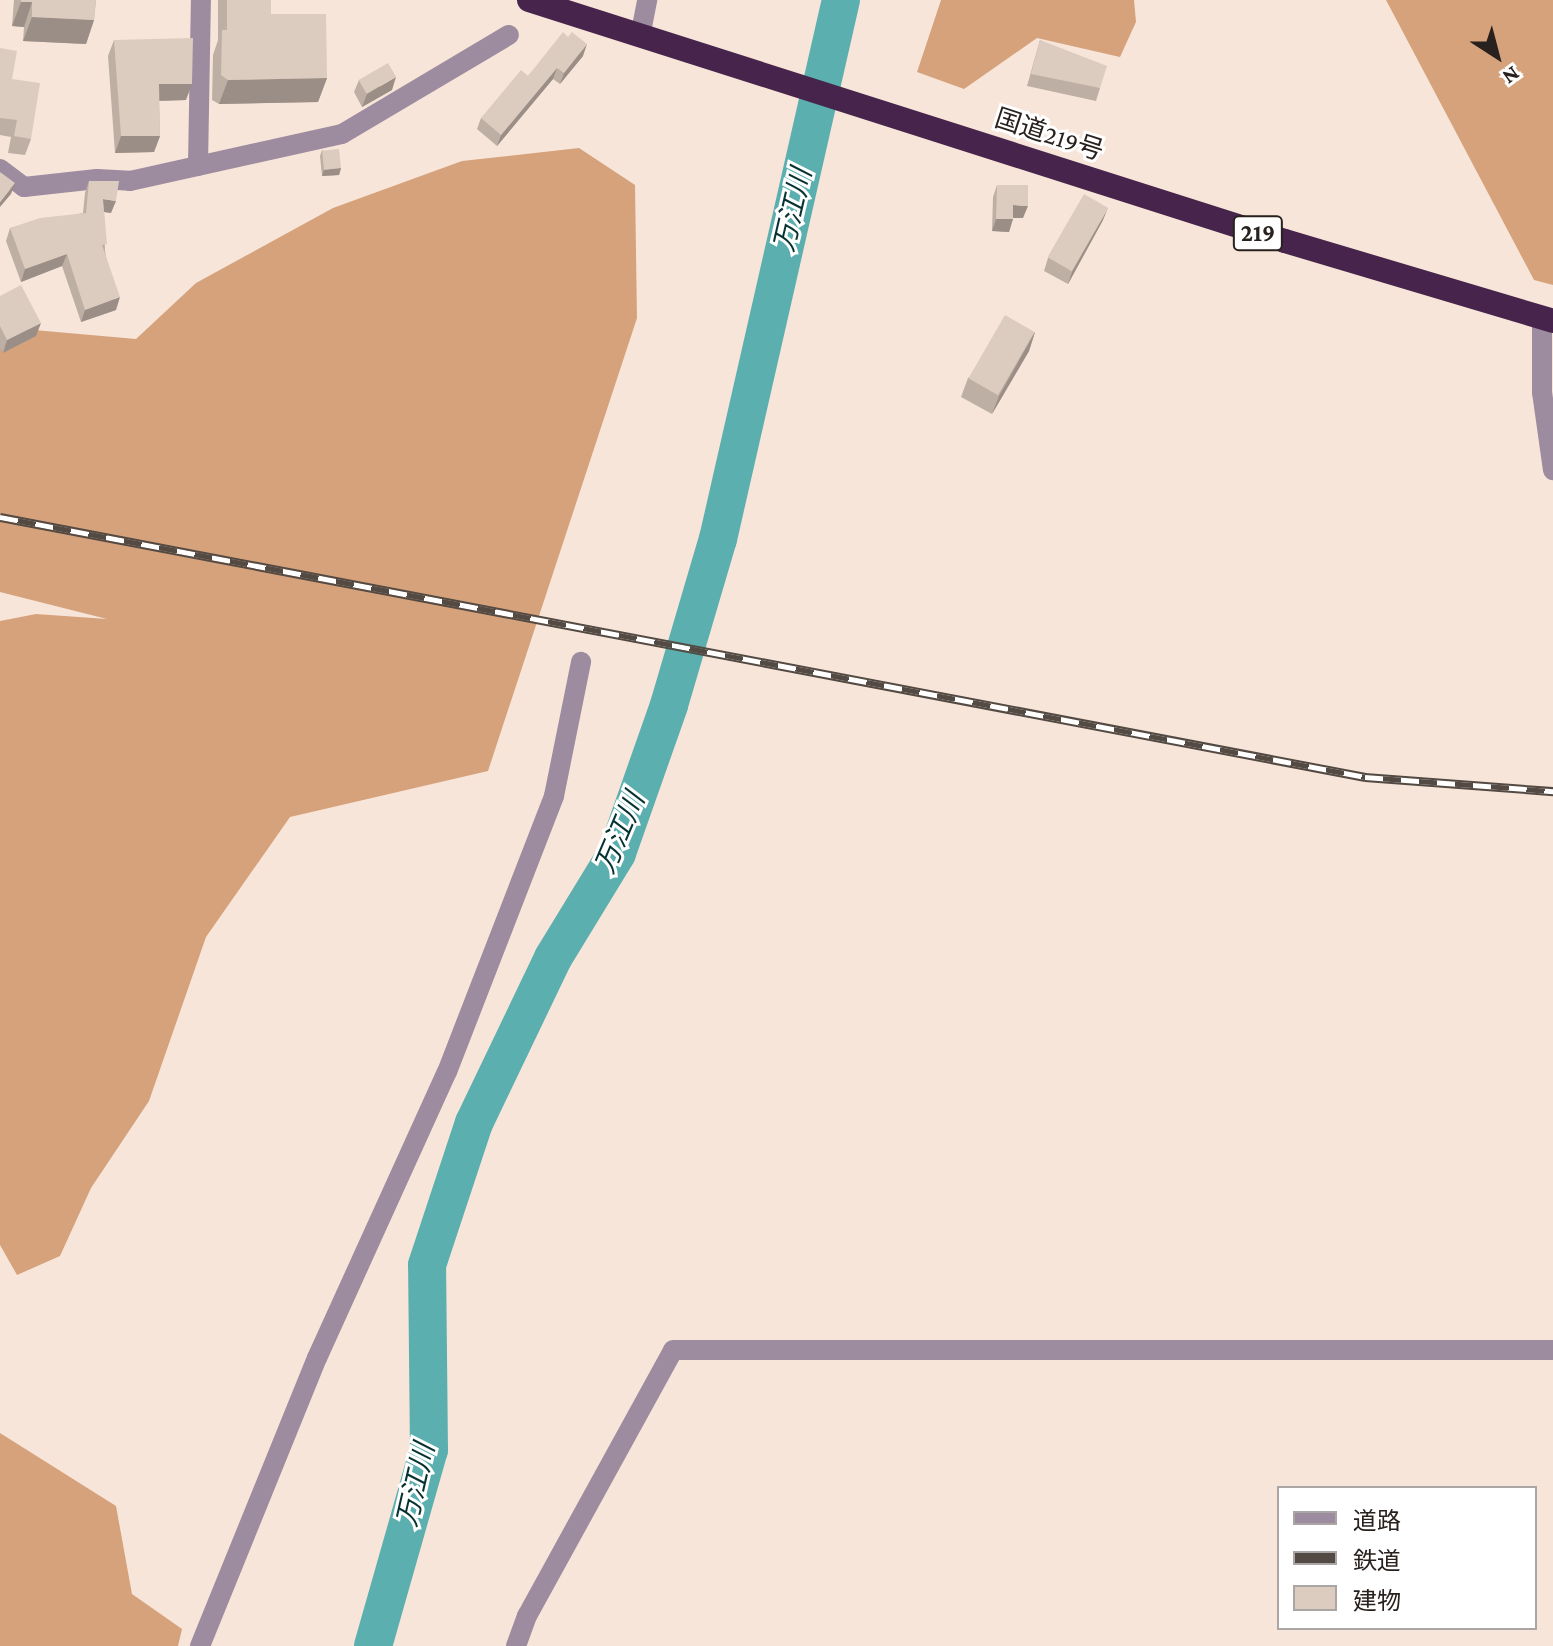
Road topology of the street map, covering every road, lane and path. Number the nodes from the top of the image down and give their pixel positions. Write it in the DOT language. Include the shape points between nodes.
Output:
graph roads {
  1 [pos="201,0"];
  2 [pos="529,0"];
  3 [pos="647,0"];
  4 [pos="641,32"];
  5 [pos="509,35"];
  6 [pos="198,166"];
  7 [pos="0,169"];
  8 [pos="1548,319"];
  9 [pos="1553,470"];
  10 [pos="581,662"];
  11 [pos="1553,1350"];
  12 [pos="200,1646"];
  13 [pos="516,1646"];
  1 -- 6 [label="street"];
  2 -- 4 [label="highway, 国道219号 / 219"];
  3 -- 4 [label="street"];
  4 -- 8 [label="highway, 国道219号 / 219" via="681,49"];
  5 -- 6 [label="street" via="342,134"];
  6 -- 7 [label="street" via="130,181 24,187"];
  8 -- 9 [label="street" via="1542,392"];
  10 -- 12 [label="street" via="554,796 487,970 447,1072 317,1358"];
  11 -- 13 [label="street" via="673,1350 527,1616"];
}
